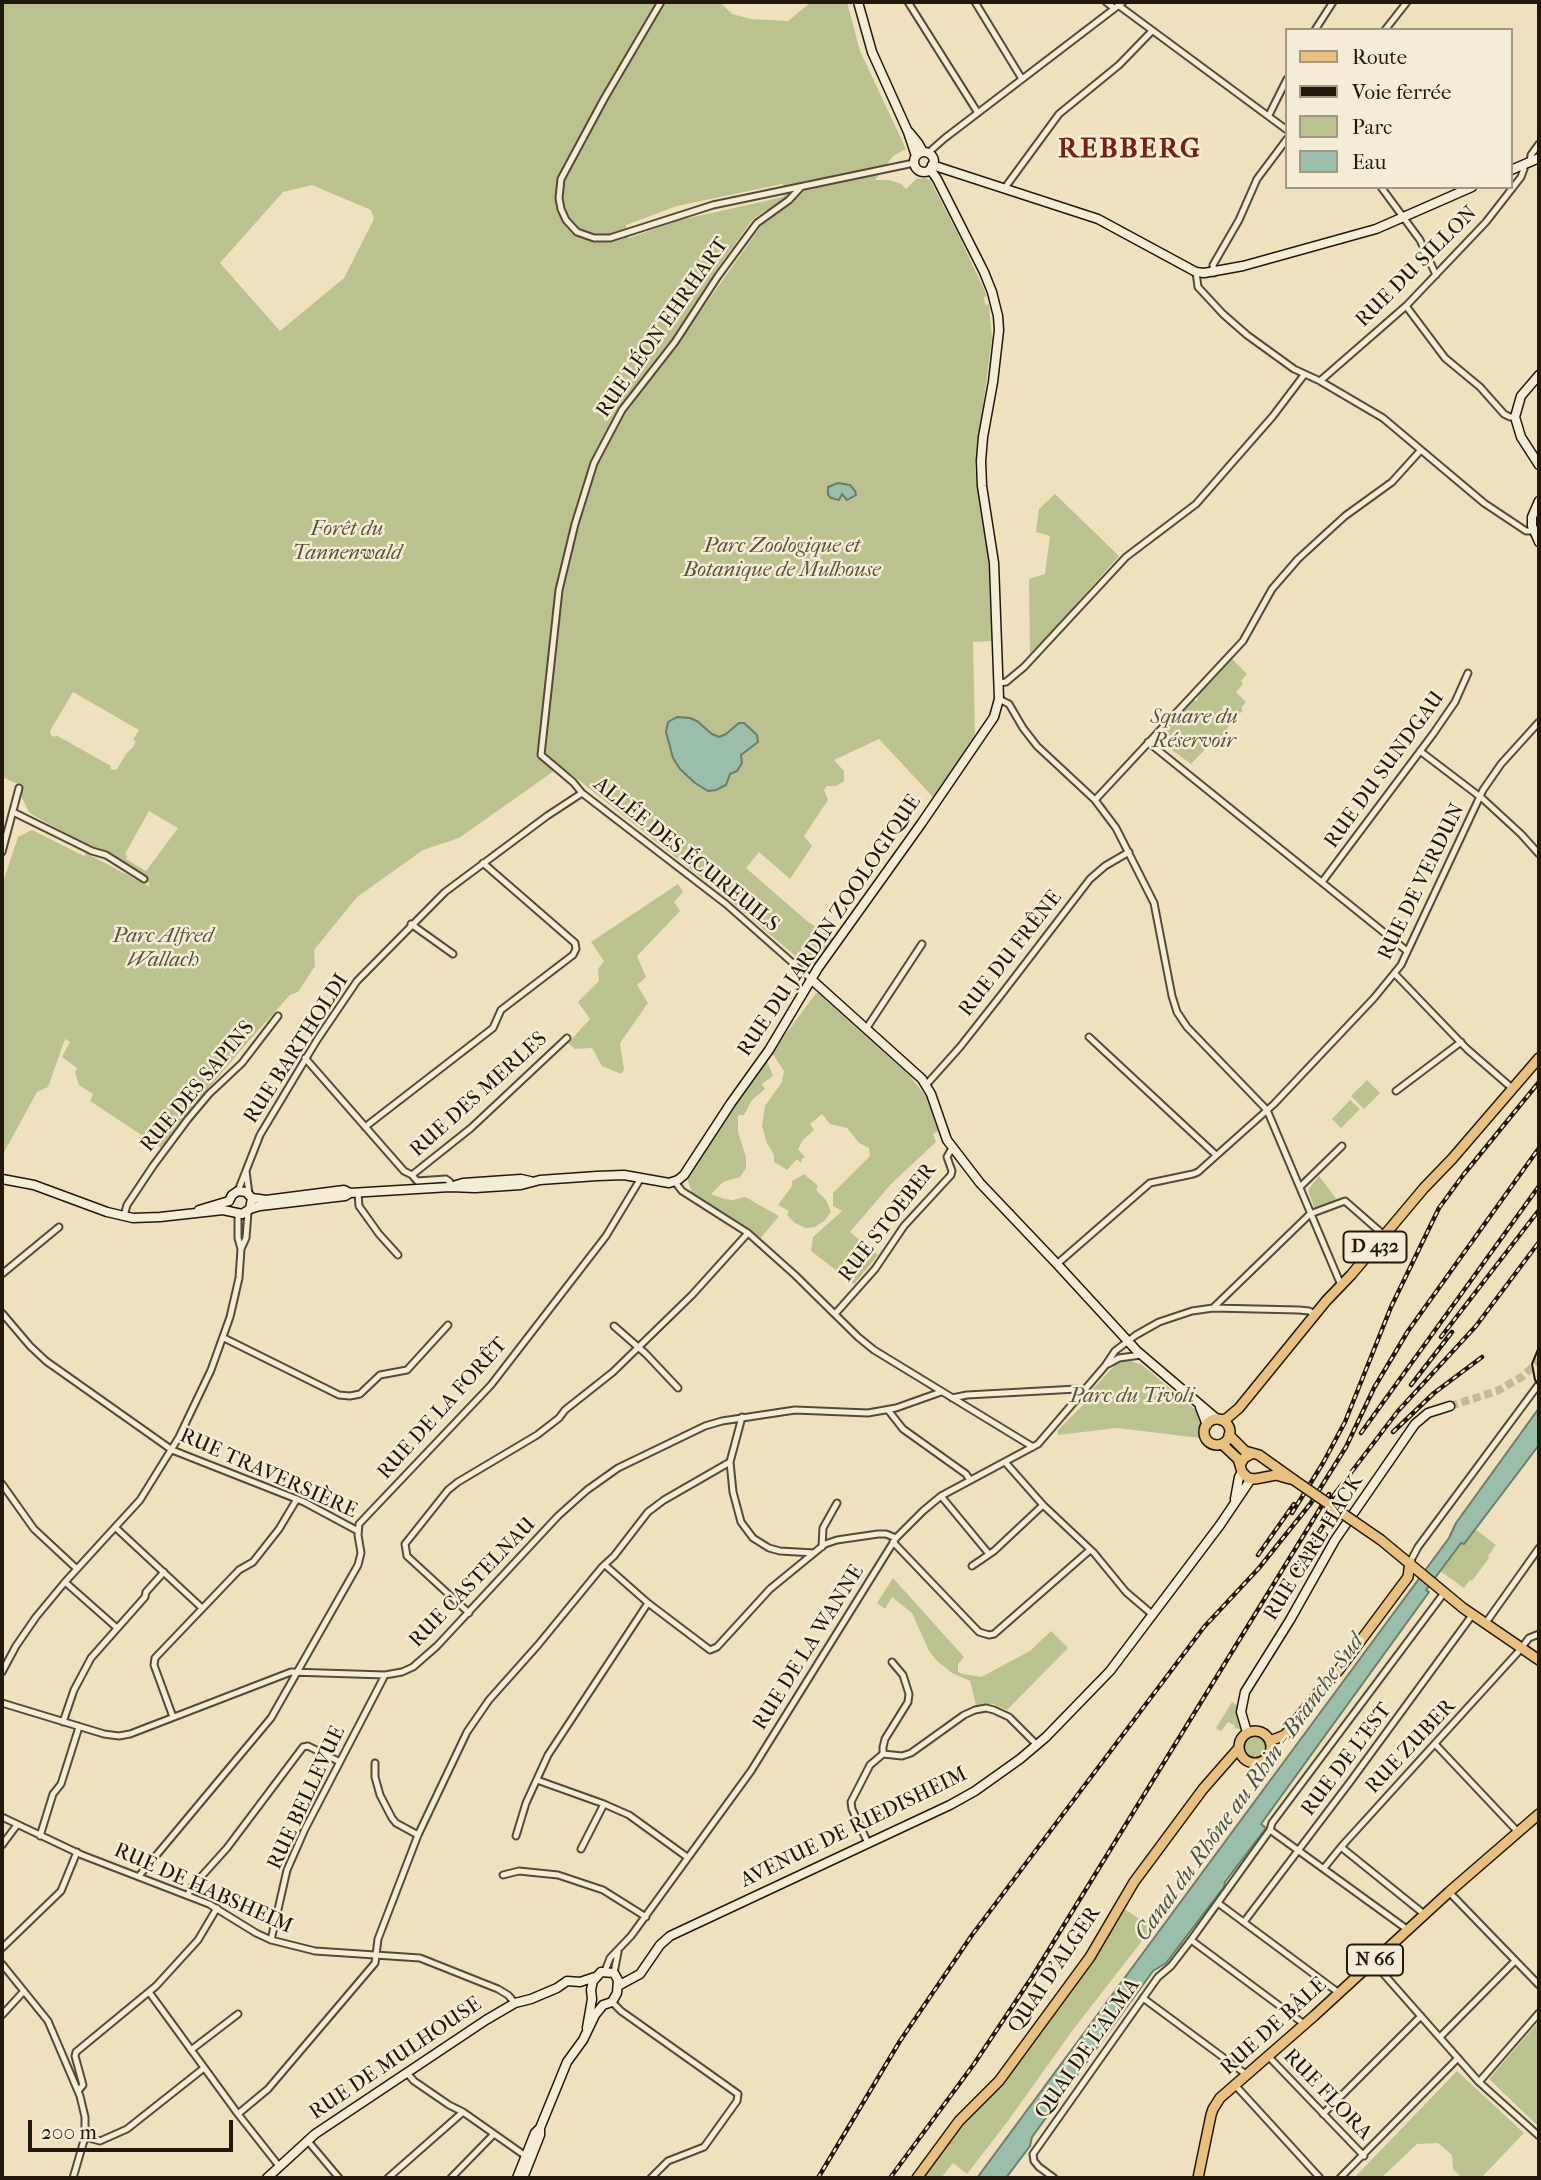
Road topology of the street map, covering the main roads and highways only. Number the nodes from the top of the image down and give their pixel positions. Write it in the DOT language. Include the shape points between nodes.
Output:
graph roads {
  1 [pos="858,2"];
  2 [pos="920,156"];
  3 [pos="1539,158"];
  4 [pos="931,167"];
  5 [pos="1513,169"];
  6 [pos="1468,189"];
  7 [pos="1539,375"];
  8 [pos="1539,465"];
  9 [pos="1539,501"];
  10 [pos="1539,542"];
  11 [pos="812,980"];
  12 [pos="1539,1058"];
  13 [pos="2,1179"];
  14 [pos="354,1193"];
  15 [pos="250,1196"];
  16 [pos="229,1201"];
  17 [pos="249,1210"];
  18 [pos="236,1212"];
  19 [pos="192,1213"];
  20 [pos="1199,1404"];
  21 [pos="1450,1406"];
  22 [pos="1240,1408"];
  23 [pos="1219,1419"];
  24 [pos="1207,1425"];
  25 [pos="1229,1431"];
  26 [pos="1222,1444"];
  27 [pos="1251,1454"];
  28 [pos="1264,1460"];
  29 [pos="1241,1468"];
  30 [pos="1255,1478"];
  31 [pos="1294,1480"];
  32 [pos="1234,1502"];
  33 [pos="1410,1562"];
  34 [pos="1539,1660"];
  35 [pos="1247,1732"];
  36 [pos="1270,1741"];
  37 [pos="1238,1749"];
  38 [pos="1245,1760"];
  39 [pos="1216,1774"];
  40 [pos="1539,1814"];
  41 [pos="612,1973"];
  42 [pos="638,1976"];
  43 [pos="595,1978"];
  44 [pos="618,1986"];
  45 [pos="557,1987"];
  46 [pos="591,1996"];
  47 [pos="608,2004"];
  48 [pos="587,2028"];
  49 [pos="540,2128"];
  50 [pos="267,2178"];
  51 [pos="517,2178"];
  52 [pos="523,2178"];
  53 [pos="917,2178"];
  54 [pos="1198,2178"];
  1 -- 2 [label="main road" via="872,52 908,132 918,143"];
  2 -- 4 [label="main road, RUE DU JARDIN ZOOLOGIQUE" via="932,157"];
  2 -- 4 [label="main road" via="920,171"];
  3 -- 5 [label="main road"];
  4 -- 6 [label="main road" via="1098,219 1196,272 1214,273 1376,229"];
  4 -- 11 [label="main road, RUE DU JARDIN ZOOLOGIQUE" via="984,272 998,316 981,473 994,563 999,699 994,717"];
  7 -- 8 [label="main road" via="1521,396 1514,417"];
  9 -- 10 [label="main road" via="1532,517 1532,531"];
  11 -- 14 [label="main road, RUE DU JARDIN ZOOLOGIQUE" via="769,1050 675,1182 624,1175"];
  11 -- 20 [label="main road" via="917,1074 952,1148 980,1183 1141,1356"];
  12 -- 22 [label="main road, D 432" via="1315,1314"];
  13 -- 19 [label="main road" via="124,1216"];
  14 -- 15 [label="main road" via="344,1190 266,1200"];
  14 -- 17 [label="main road"];
  15 -- 16 [label="main road" via="238,1191"];
  15 -- 17 [label="main road"];
  16 -- 18 [label="main road"];
  16 -- 19 [label="main road"];
  17 -- 18 [label="main road"];
  18 -- 19 [label="main road"];
  20 -- 23 [label="main road"];
  20 -- 24 [label="main road"];
  21 -- 35 [label="main road, RUE CARL HACK" via="1428,1413 1415,1424 1335,1540 1245,1692 1241,1712"];
  22 -- 23 [label="main road, D 432"];
  22 -- 25 [label="main road, D 432"];
  23 -- 24 [label="main road"];
  23 -- 25 [label="main road"];
  24 -- 26 [label="main road" via="1207,1440"];
  25 -- 26 [label="main road"];
  25 -- 27 [label="main road"];
  26 -- 29 [label="main road"];
  27 -- 28 [label="main road"];
  27 -- 29 [label="main road"];
  28 -- 30 [label="main road" via="1266,1468"];
  28 -- 31 [label="main road"];
  29 -- 30 [label="main road"];
  29 -- 32 [label="main road, AVENUE DE RIEDISHEIM"];
  30 -- 31 [label="main road" via="1276,1475"];
  30 -- 32 [label="main road, AVENUE DE RIEDISHEIM"];
  31 -- 33 [label="main road, bridge"];
  32 -- 42 [label="main road, AVENUE DE RIEDISHEIM" via="1102,1680 1020,1759 969,1794 670,1936"];
  33 -- 34 [label="main road" via="1485,1624"];
  33 -- 36 [label="main road" via="1408,1577 1338,1671 1284,1735"];
  35 -- 36 [label="main road" via="1264,1732"];
  35 -- 37 [label="main road"];
  36 -- 38 [label="main road" via="1266,1758 1255,1763"];
  37 -- 38 [label="main road"];
  37 -- 39 [label="main road, QUAI D'ALGER"];
  38 -- 39 [label="main road, QUAI D'ALGER"];
  39 -- 53 [label="main road, QUAI D'ALGER" via="1128,1891 1094,1951 999,2081 959,2120"];
  40 -- 54 [label="main road, RUE DE BÂLE / N 66" via="1220,2098 1213,2109"];
  41 -- 42 [label="main road"];
  41 -- 43 [label="main road" via="601,1972"];
  41 -- 44 [label="main road"];
  42 -- 44 [label="main road, AVENUE DE RIEDISHEIM"];
  43 -- 45 [label="main road, RUE DE MULHOUSE" via="567,1980"];
  43 -- 46 [label="main road"];
  44 -- 47 [label="main road"];
  45 -- 46 [label="main road" via="577,1987"];
  45 -- 50 [label="main road, RUE DE MULHOUSE" via="514,2003 407,2073 307,2140"];
  46 -- 47 [label="main road" via="596,2003"];
  46 -- 48 [label="main road"];
  47 -- 48 [label="main road"];
  48 -- 49 [label="main road" via="567,2062"];
  49 -- 51 [label="main road"];
  49 -- 52 [label="main road"];
}
